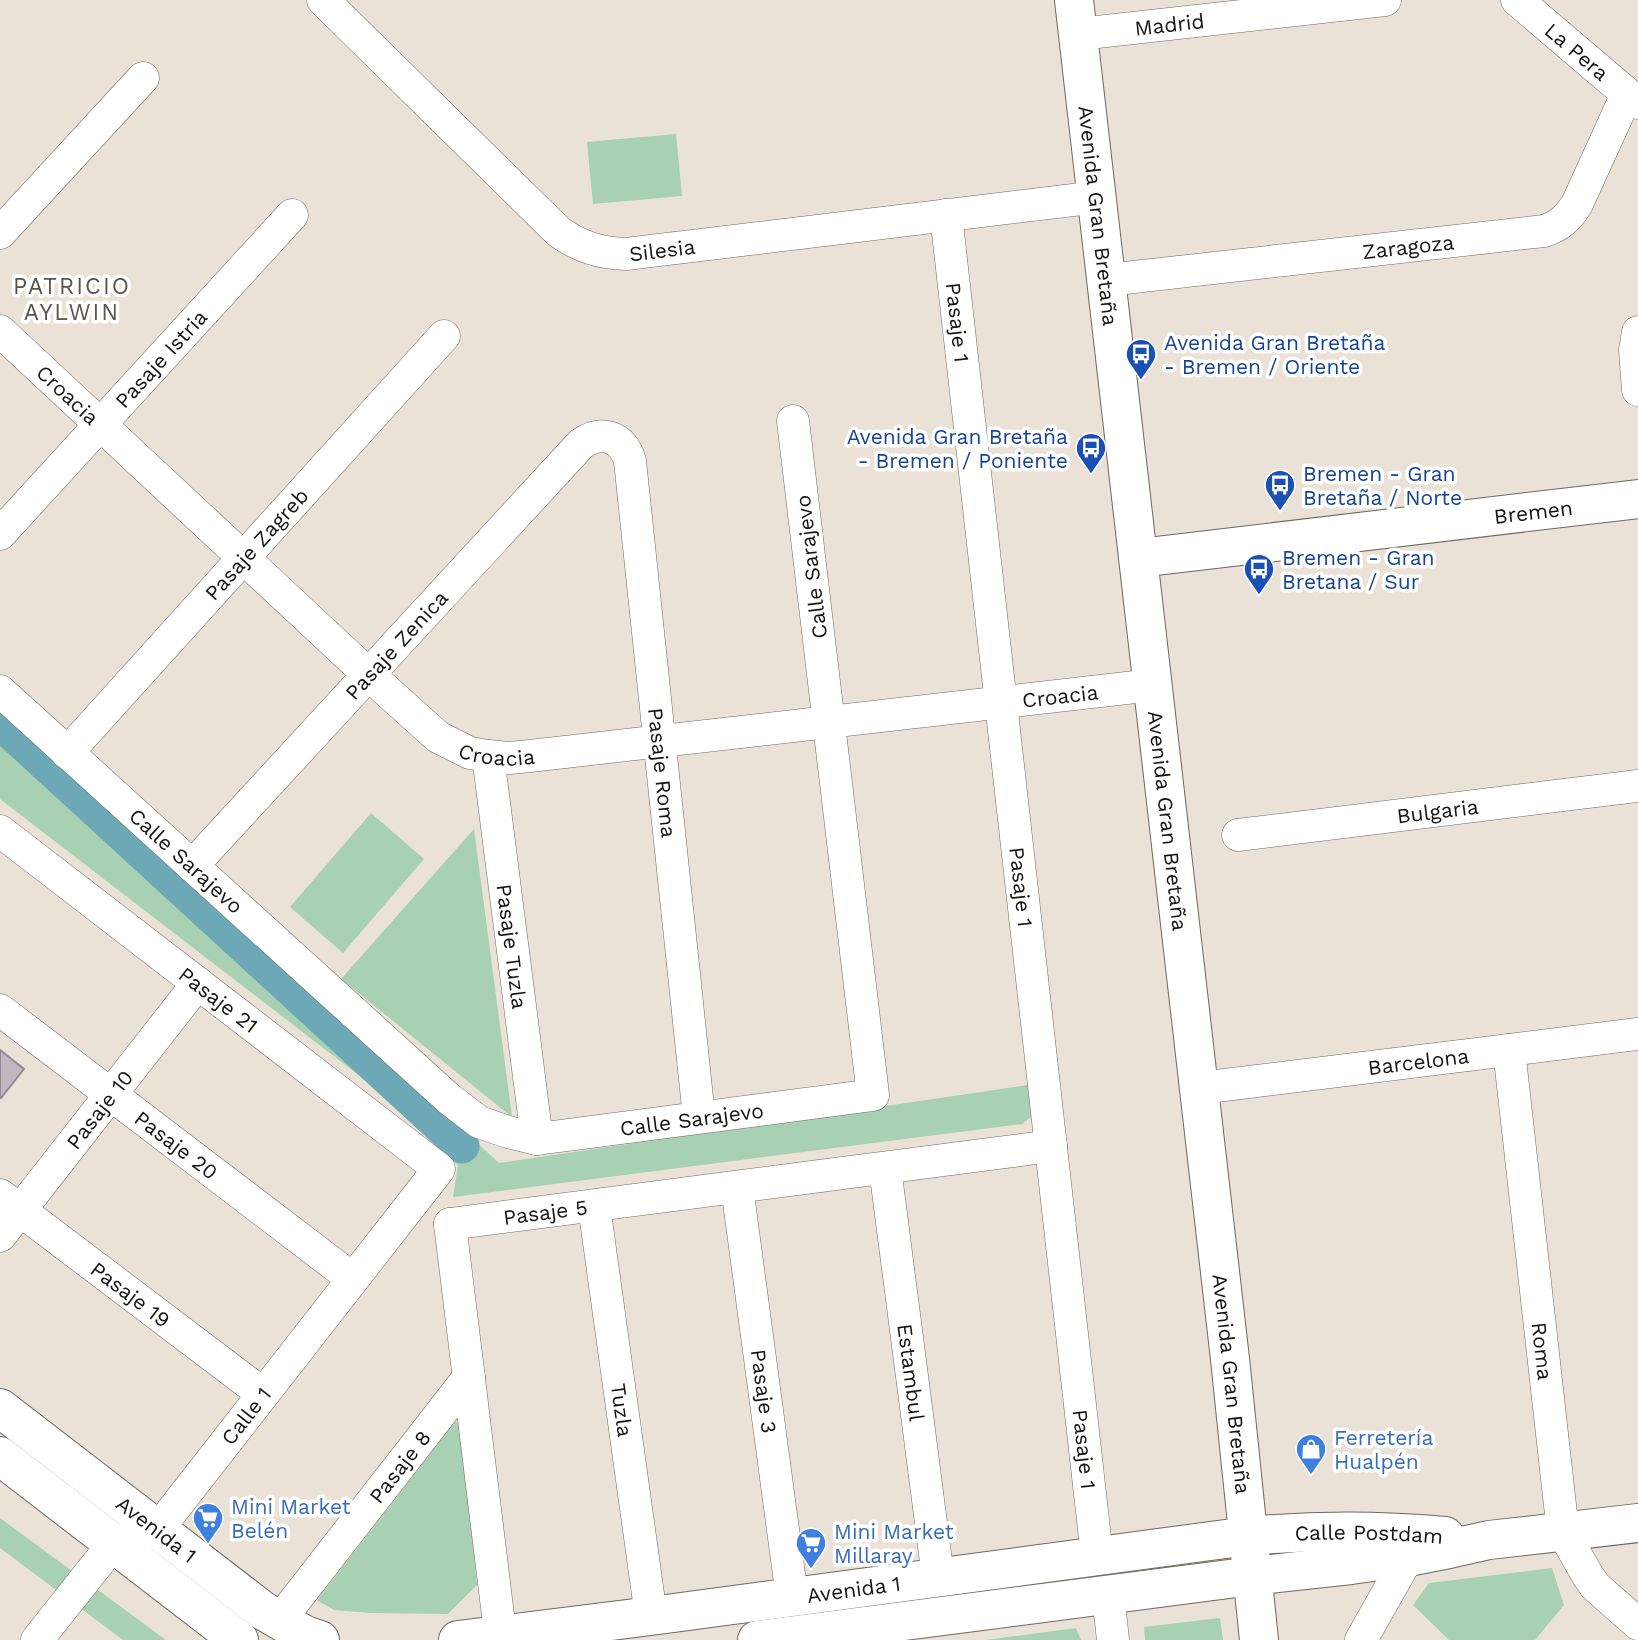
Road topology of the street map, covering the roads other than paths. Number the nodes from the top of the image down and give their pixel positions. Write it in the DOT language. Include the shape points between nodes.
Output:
graph roads {
  1 [pos="323,0"];
  2 [pos="1385,0"];
  3 [pos="1517,0"];
  4 [pos="1077,17"];
  5 [pos="143,78"];
  6 [pos="1632,98"];
  7 [pos="1098,197"];
  8 [pos="292,215"];
  9 [pos="946,215"];
  10 [pos="0,233"];
  11 [pos="1107,280"];
  12 [pos="0,331"];
  13 [pos="1638,332"];
  14 [pos="444,336"];
  15 [pos="1638,390"];
  16 [pos="793,421"];
  17 [pos="100,425"];
  18 [pos="608,437"];
  19 [pos="1638,499"];
  20 [pos="0,534"];
  21 [pos="243,558"];
  22 [pos="1139,558"];
  23 [pos="368,674"];
  24 [pos="1153,685"];
  25 [pos="0,691"];
  26 [pos="1001,701"];
  27 [pos="829,721"];
  28 [pos="659,741"];
  29 [pos="67,753"];
  30 [pos="488,757"];
  31 [pos="1638,786"];
  32 [pos="0,831"];
  33 [pos="1238,835"];
  34 [pos="192,866"];
  35 [pos="198,983"];
  36 [pos="0,1010"];
  37 [pos="1638,1034"];
  38 [pos="1509,1050"];
  39 [pos="1200,1088"];
  40 [pos="110,1095"];
  41 [pos="699,1117"];
  42 [pos="537,1139"];
  43 [pos="1051,1146"];
  44 [pos="885,1168"];
  45 [pos="439,1169"];
  46 [pos="737,1187"];
  47 [pos="10,1202"];
  48 [pos="413,1203"];
  49 [pos="594,1206"];
  50 [pos="450,1224"];
  51 [pos="0,1236"];
  52 [pos="353,1279"];
  53 [pos="469,1377"];
  54 [pos="263,1394"];
  55 [pos="0,1408"];
  56 [pos="0,1456"];
  57 [pos="1638,1523"];
  58 [pos="158,1529"];
  59 [pos="1563,1532"];
  60 [pos="1248,1536"];
  61 [pos="1489,1540"];
  62 [pos="114,1543"];
  63 [pos="1097,1556"];
  64 [pos="1408,1557"];
  65 [pos="1252,1576"];
  66 [pos="938,1577"];
  67 [pos="1108,1594"];
  68 [pos="792,1597"];
  69 [pos="651,1616"];
  70 [pos="279,1621"];
  71 [pos="1638,1624"];
  72 [pos="949,1628"];
  73 [pos="802,1637"];
  74 [pos="501,1638"];
  75 [pos="37,1640"];
  76 [pos="240,1640"];
  77 [pos="320,1640"];
  78 [pos="458,1640"];
  79 [pos="757,1640"];
  80 [pos="1112,1640"];
  81 [pos="1259,1640"];
  82 [pos="1361,1640"];
  1 -- 9 [label="street, Silesia" via="559,232 589,249 626,254"];
  2 -- 4 [label="street, Madrid"];
  3 -- 6 [label="street, La Pera"];
  4 -- 7 [label="street, Avenida Gran Bretaña"];
  5 -- 10 [label="street"];
  6 -- 11 [label="street, Zaragoza" via="1571,214 1554,228"];
  7 -- 9 [label="street, Silesia"];
  7 -- 11 [label="street, Avenida Gran Bretaña"];
  8 -- 17 [label="street, Pasaje Istria"];
  9 -- 26 [label="street, Pasaje 1"];
  11 -- 22 [label="street, Avenida Gran Bretaña"];
  12 -- 17 [label="street, Croacia"];
  13 -- 15 [label="street"];
  14 -- 21 [label="street, Pasaje Zagreb"];
  16 -- 27 [label="street, Calle Sarajevo"];
  17 -- 20 [label="street, Pasaje Istria"];
  17 -- 21 [label="street, Croacia"];
  18 -- 23 [label="street, Pasaje Zenica" via="589,438 581,444"];
  18 -- 28 [label="street, Pasaje Roma" via="623,446 630,461"];
  19 -- 22 [label="street, Bremen"];
  21 -- 23 [label="street, Croacia"];
  21 -- 29 [label="street, Pasaje Zagreb"];
  22 -- 24 [label="street, Avenida Gran Bretaña"];
  23 -- 30 [label="street, Croacia" via="438,737"];
  23 -- 34 [label="street, Pasaje Zenica"];
  24 -- 26 [label="street, Croacia"];
  24 -- 39 [label="street, Avenida Gran Bretaña"];
  25 -- 29 [label="street, Calle Sarajevo"];
  26 -- 27 [label="street, Croacia"];
  26 -- 43 [label="street, Pasaje 1"];
  27 -- 28 [label="street, Croacia"];
  27 -- 41 [label="street, Calle Sarajevo" via="873,1095"];
  28 -- 30 [label="street, Croacia"];
  28 -- 41 [label="street, Pasaje Roma"];
  29 -- 34 [label="street, Calle Sarajevo"];
  30 -- 42 [label="street, Pasaje Tuzla"];
  31 -- 33 [label="street, Bulgaria"];
  32 -- 35 [label="street, Pasaje 21"];
  34 -- 42 [label="street, Calle Sarajevo" via="448,1098 479,1122"];
  35 -- 40 [label="street, Pasaje 10"];
  35 -- 45 [label="street, Pasaje 21"];
  36 -- 40 [label="street, Pasaje 20"];
  37 -- 38 [label="street, Barcelona"];
  38 -- 39 [label="street, Barcelona"];
  38 -- 59 [label="street, Roma"];
  39 -- 60 [label="street, Avenida Gran Bretaña"];
  40 -- 47 [label="street, Pasaje 10"];
  40 -- 52 [label="street, Pasaje 20"];
  41 -- 42 [label="street, Calle Sarajevo"];
  43 -- 44 [label="street, Pasaje 5"];
  43 -- 63 [label="street, Pasaje 1"];
  44 -- 46 [label="street, Pasaje 5"];
  44 -- 66 [label="street, Estambul"];
  45 -- 48 [label="street, Calle 1"];
  46 -- 49 [label="street, Pasaje 5"];
  46 -- 68 [label="street, Pasaje 3"];
  47 -- 51 [label="street, Pasaje 10"];
  47 -- 54 [label="street, Pasaje 19"];
  48 -- 50 [label="street"];
  48 -- 52 [label="street, Calle 1"];
  49 -- 50 [label="street, Pasaje 5"];
  49 -- 69 [label="street, Tuzla"];
  50 -- 53 [label="street"];
  52 -- 54 [label="street, Calle 1"];
  53 -- 70 [label="street, Pasaje 8"];
  53 -- 74 [label="street"];
  54 -- 58 [label="street, Calle 1"];
  55 -- 58 [label="street, Avenida 1"];
  56 -- 62 [label="street, Avenida 1"];
  57 -- 59 [label="street, Calle Postdam"];
  58 -- 62 [label="street"];
  58 -- 70 [label="street, Avenida 1"];
  59 -- 61 [label="street, Calle Postdam"];
  59 -- 71 [label="street, Roma" via="1595,1586"];
  60 -- 61 [label="street, Calle Postdam" via="1357,1530"];
  60 -- 63 [label="street, Avenida 1"];
  60 -- 65 [label="street, Avenida Gran Bretaña"];
  61 -- 64 [label="street, Calle Postdam"];
  62 -- 75 [label="street"];
  62 -- 76 [label="street, Avenida 1"];
  63 -- 66 [label="street, Avenida 1"];
  64 -- 65 [label="street, Calle Postdam"];
  64 -- 82 [label="street"];
  65 -- 67 [label="street, Avenida 1"];
  65 -- 81 [label="street, Avenida Gran Bretaña"];
  66 -- 68 [label="street, Avenida 1"];
  67 -- 72 [label="street, Avenida 1"];
  67 -- 80 [label="street"];
  68 -- 69 [label="street, Avenida 1"];
  69 -- 74 [label="street, Avenida 1"];
  70 -- 77 [label="street, Avenida 1"];
  72 -- 73 [label="street, Avenida 1"];
  73 -- 79 [label="street, Avenida 1"];
  74 -- 78 [label="street, Avenida 1"];
}
